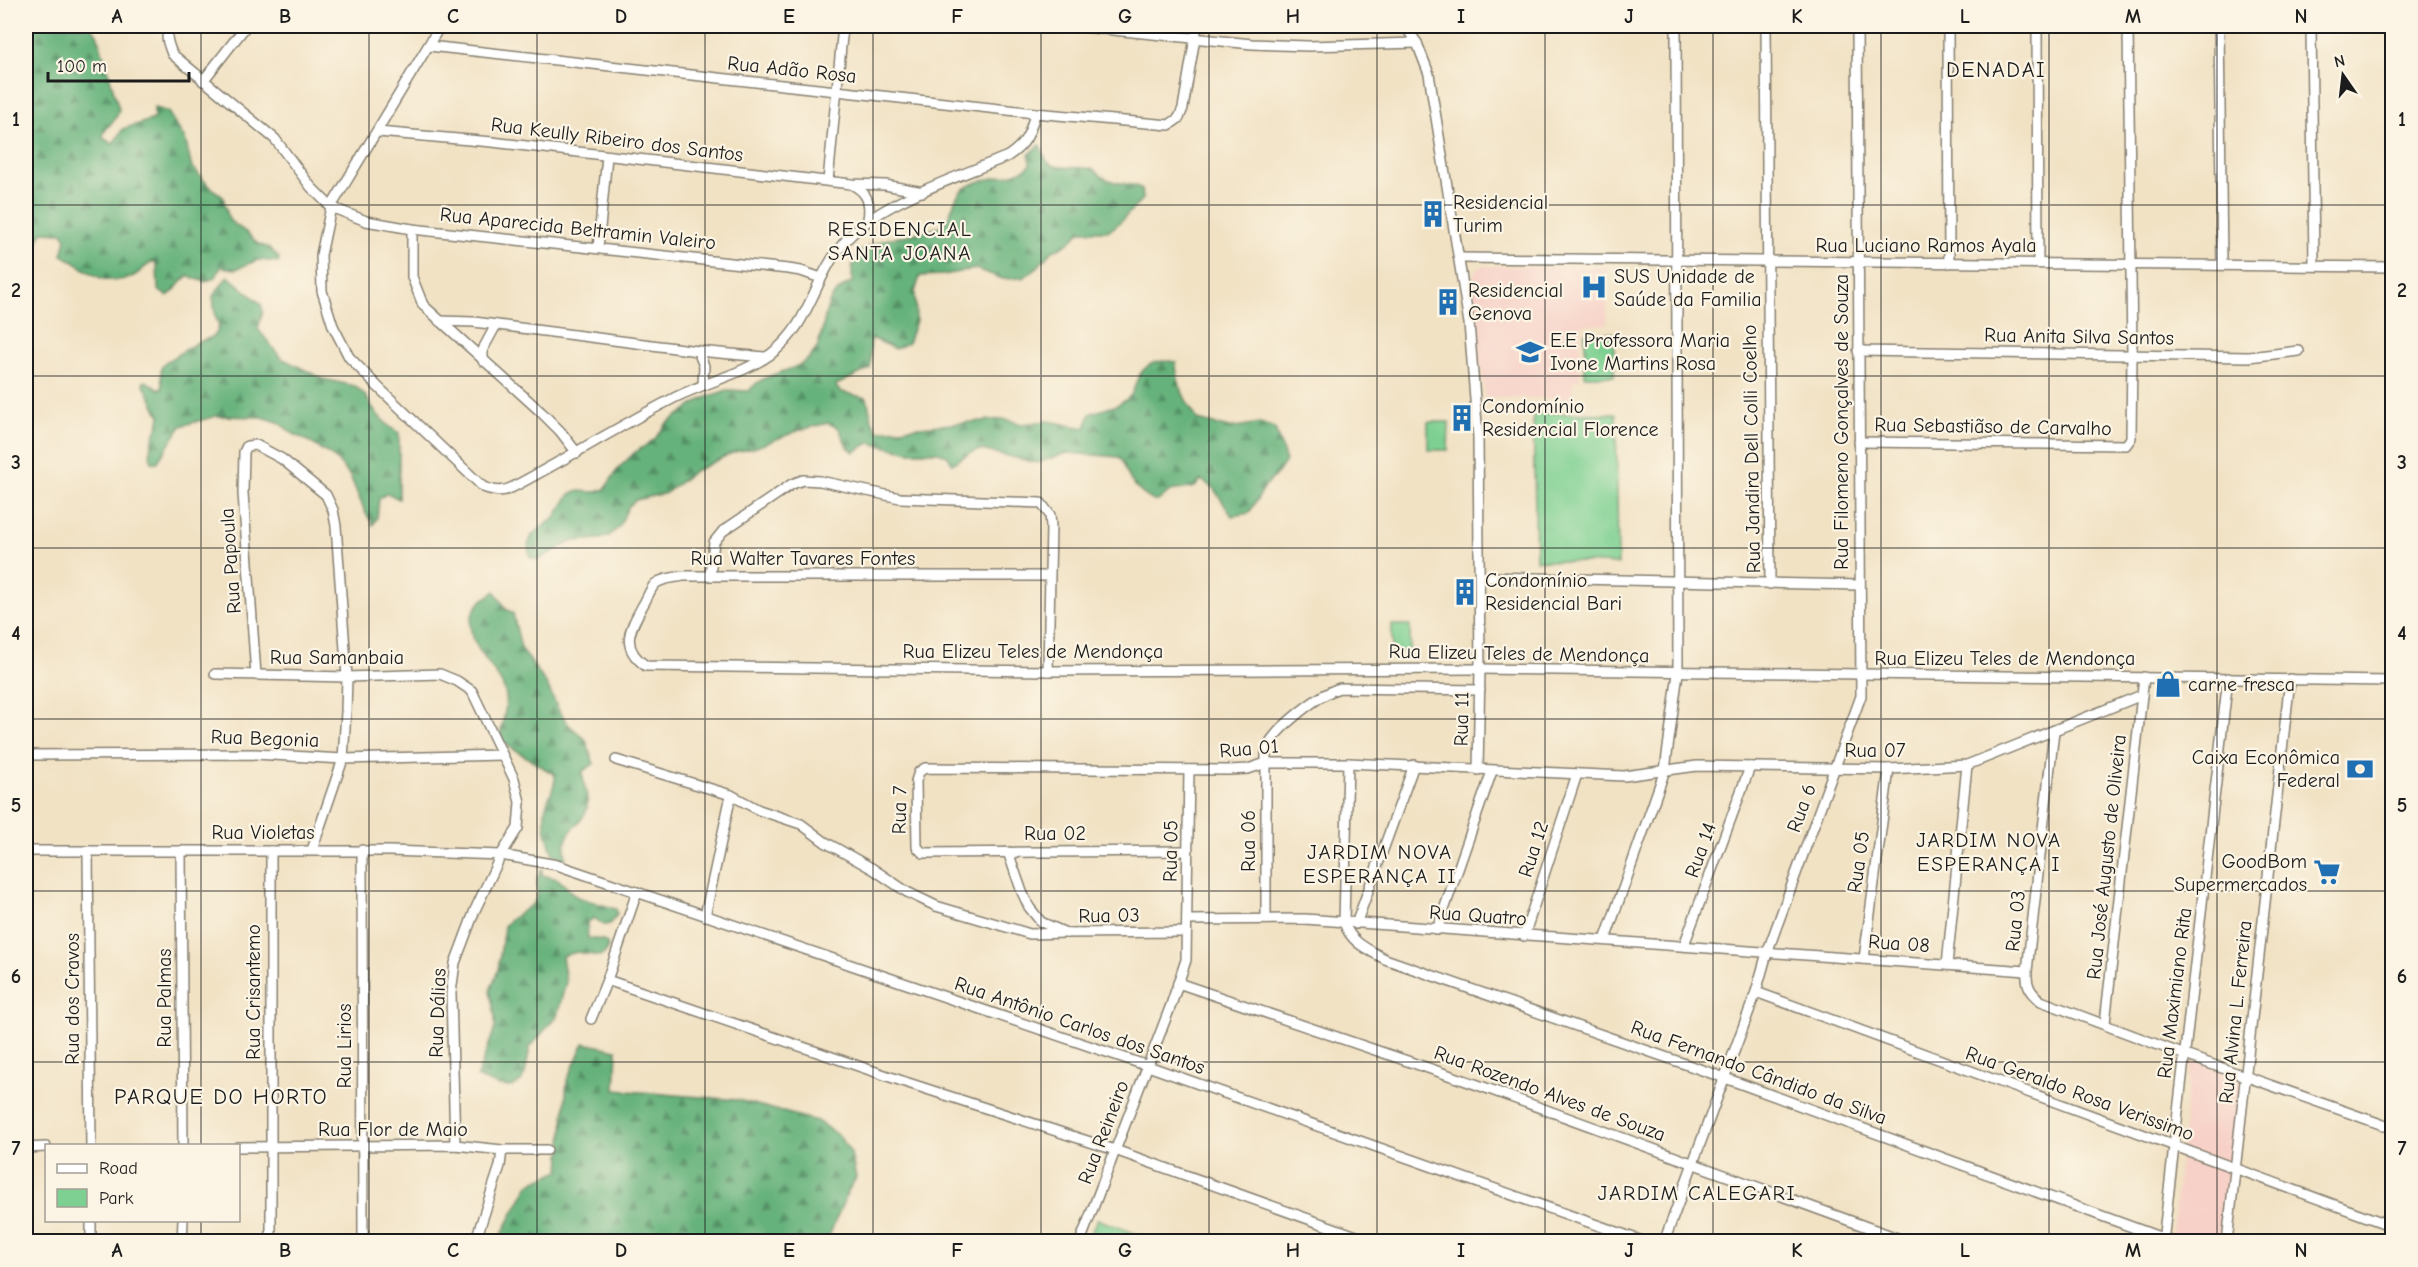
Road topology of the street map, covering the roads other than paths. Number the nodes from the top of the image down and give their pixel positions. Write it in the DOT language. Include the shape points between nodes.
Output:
graph roads {
  1 [pos="171,26"];
  2 [pos="246,26"];
  3 [pos="440,26"];
  4 [pos="843,26"];
  5 [pos="1073,26"];
  6 [pos="1197,26"];
  7 [pos="1405,26"];
  8 [pos="1676,26"];
  9 [pos="1766,26"];
  10 [pos="1857,26"];
  11 [pos="1948,26"];
  12 [pos="2037,26"];
  13 [pos="2128,26"];
  14 [pos="2219,26"];
  15 [pos="2311,26"];
  16 [pos="1196,38"];
  17 [pos="1418,44"];
  18 [pos="429,46"];
  19 [pos="203,81"];
  20 [pos="837,92"];
  21 [pos="1035,113"];
  22 [pos="378,132"];
  23 [pos="607,156"];
  24 [pos="828,181"];
  25 [pos="851,184"];
  26 [pos="923,192"];
  27 [pos="331,207"];
  28 [pos="868,219"];
  29 [pos="412,229"];
  30 [pos="598,248"];
  31 [pos="1459,258"];
  32 [pos="1677,261"];
  33 [pos="1767,261"];
  34 [pos="1858,262"];
  35 [pos="1949,263"];
  36 [pos="2038,263"];
  37 [pos="2132,264"];
  38 [pos="2222,264"];
  39 [pos="2314,266"];
  40 [pos="2392,267"];
  41 [pos="821,278"];
  42 [pos="439,321"];
  43 [pos="496,325"];
  44 [pos="698,351"];
  45 [pos="1858,351"];
  46 [pos="2299,351"];
  47 [pos="2132,355"];
  48 [pos="766,357"];
  49 [pos="483,361"];
  50 [pos="703,385"];
  51 [pos="1859,442"];
  52 [pos="577,453"];
  53 [pos="710,575"];
  54 [pos="1048,576"];
  55 [pos="1480,577"];
  56 [pos="1678,581"];
  57 [pos="1770,584"];
  58 [pos="1860,585"];
  59 [pos="646,666"];
  60 [pos="1480,669"];
  61 [pos="1048,670"];
  62 [pos="1678,673"];
  63 [pos="215,674"];
  64 [pos="256,675"];
  65 [pos="1862,675"];
  66 [pos="347,677"];
  67 [pos="2144,677"];
  68 [pos="2228,678"];
  69 [pos="2290,679"];
  70 [pos="457,681"];
  71 [pos="2392,681"];
  72 [pos="1480,690"];
  73 [pos="2142,695"];
  74 [pos="2054,731"];
  75 [pos="26,755"];
  76 [pos="502,755"];
  77 [pos="343,759"];
  78 [pos="616,760"];
  79 [pos="1266,762"];
  80 [pos="1348,763"];
  81 [pos="1414,765"];
  82 [pos="1967,765"];
  83 [pos="925,768"];
  84 [pos="1750,768"];
  85 [pos="1835,768"];
  86 [pos="1889,769"];
  87 [pos="1189,770"];
  88 [pos="1478,770"];
  89 [pos="1665,770"];
  90 [pos="1492,771"];
  91 [pos="1577,774"];
  92 [pos="731,795"];
  93 [pos="26,850"];
  94 [pos="312,850"];
  95 [pos="362,850"];
  96 [pos="181,851"];
  97 [pos="271,851"];
  98 [pos="1187,851"];
  99 [pos="88,852"];
  100 [pos="1008,852"];
  101 [pos="923,853"];
  102 [pos="501,855"];
  103 [pos="637,892"];
  104 [pos="705,916"];
  105 [pos="1266,919"];
  106 [pos="1187,920"];
  107 [pos="1344,922"];
  108 [pos="1356,924"];
  109 [pos="1437,930"];
  110 [pos="1186,932"];
  111 [pos="1066,933"];
  112 [pos="1524,936"];
  113 [pos="1605,940"];
  114 [pos="1684,945"];
  115 [pos="1767,953"];
  116 [pos="1864,959"];
  117 [pos="1947,965"];
  118 [pos="2027,971"];
  119 [pos="608,980"];
  120 [pos="1178,983"];
  121 [pos="1756,993"];
  122 [pos="591,1019"];
  123 [pos="2105,1023"];
  124 [pos="2185,1055"];
  125 [pos="1148,1066"];
  126 [pos="2246,1076"];
  127 [pos="1725,1078"];
  128 [pos="2392,1128"];
  129 [pos="91,1144"];
  130 [pos="183,1144"];
  131 [pos="455,1145"];
  132 [pos="45,1147"];
  133 [pos="240,1147"];
  134 [pos="272,1147"];
  135 [pos="362,1147"];
  136 [pos="2175,1147"];
  137 [pos="26,1148"];
  138 [pos="502,1150"];
  139 [pos="547,1150"];
  140 [pos="1115,1150"];
  141 [pos="1693,1163"];
  142 [pos="2236,1170"];
  143 [pos="91,1222"];
  144 [pos="183,1222"];
  145 [pos="2392,1226"];
  146 [pos="2164,1240"];
  147 [pos="91,1242"];
  148 [pos="182,1242"];
  149 [pos="271,1242"];
  150 [pos="363,1242"];
  151 [pos="475,1242"];
  152 [pos="1080,1242"];
  153 [pos="1373,1242"];
  154 [pos="1645,1242"];
  155 [pos="1664,1242"];
  156 [pos="1908,1242"];
  157 [pos="2173,1242"];
  158 [pos="2227,1242"];
  1 -- 19 [label="street" via="167,42 172,54"];
  2 -- 19 [label="street"];
  3 -- 18 [label="street"];
  4 -- 20 [label="street"];
  5 -- 16 [label="street"];
  6 -- 16 [label="street"];
  7 -- 17 [label="street, Rua 11"];
  8 -- 32 [label="street"];
  9 -- 33 [label="street, Rua Jandira Dell Colli Coelho"];
  10 -- 34 [label="street, Rua Filomeno Gonçalves de Souza"];
  11 -- 35 [label="street"];
  12 -- 36 [label="street"];
  13 -- 37 [label="street"];
  14 -- 38 [label="street"];
  15 -- 39 [label="street"];
  16 -- 17 [label="street" via="1308,46"];
  16 -- 21 [label="street, Rua Adão Rosa" via="1183,108 1179,118 1169,124"];
  17 -- 31 [label="street, Rua 11" via="1436,105"];
  18 -- 20 [label="street, Rua Adão Rosa"];
  18 -- 22 [label="street"];
  19 -- 27 [label="street" via="275,139"];
  20 -- 21 [label="street, Rua Adão Rosa"];
  20 -- 24 [label="street"];
  21 -- 26 [label="street" via="1021,148"];
  22 -- 23 [label="street, Rua Keully Ribeiro dos Santos"];
  22 -- 27 [label="street"];
  23 -- 24 [label="street, Rua Keully Ribeiro dos Santos"];
  23 -- 30 [label="street"];
  24 -- 25 [label="street, Rua Keully Ribeiro dos Santos"];
  25 -- 26 [label="street, Rua Keully Ribeiro dos Santos"];
  25 -- 28 [label="street" via="866,194 870,205"];
  26 -- 28 [label="street"];
  27 -- 29 [label="street, Rua Aparecida Beltramin Valeiro" via="366,221"];
  27 -- 52 [label="street" via="321,255 322,291 333,326 349,357 377,386 483,487 496,492 505,491"];
  28 -- 41 [label="street" via="842,244"];
  29 -- 30 [label="street, Rua Aparecida Beltramin Valeiro"];
  29 -- 42 [label="street" via="416,291"];
  30 -- 41 [label="street, Rua Aparecida Beltramin Valeiro" via="788,269"];
  31 -- 32 [label="street, Rua Luciano Ramos Ayala"];
  31 -- 55 [label="street, Rua 11" via="1469,323 1478,437"];
  32 -- 33 [label="street, Rua Luciano Ramos Ayala"];
  32 -- 56 [label="street"];
  33 -- 34 [label="street, Rua Luciano Ramos Ayala"];
  33 -- 57 [label="street, Rua Jandira Dell Colli Coelho"];
  34 -- 35 [label="street, Rua Luciano Ramos Ayala"];
  34 -- 45 [label="street, Rua Filomeno Gonçalves de Souza"];
  35 -- 36 [label="street, Rua Luciano Ramos Ayala"];
  36 -- 37 [label="street, Rua Luciano Ramos Ayala"];
  37 -- 38 [label="street, Rua Luciano Ramos Ayala"];
  37 -- 47 [label="street"];
  38 -- 39 [label="street, Rua Luciano Ramos Ayala"];
  39 -- 40 [label="street, Rua Luciano Ramos Ayala"];
  41 -- 48 [label="street" via="796,330"];
  42 -- 43 [label="street"];
  42 -- 49 [label="street"];
  43 -- 44 [label="street"];
  43 -- 49 [label="street" via="486,341"];
  44 -- 48 [label="street"];
  44 -- 50 [label="street" via="704,366"];
  45 -- 47 [label="street, Rua Anita Silva Santos"];
  45 -- 51 [label="street, Rua Filomeno Gonçalves de Souza"];
  46 -- 47 [label="street, Rua Anita Silva Santos" via="2249,357"];
  47 -- 51 [label="street, Rua Sebastiãso de Carvalho" via="2131,438 2126,445"];
  48 -- 50 [label="street"];
  49 -- 52 [label="street" via="541,412"];
  50 -- 52 [label="street"];
  51 -- 58 [label="street, Rua Filomeno Gonçalves de Souza"];
  53 -- 54 [label="street, Rua Walter Tavares Fontes"];
  53 -- 54 [label="street" via="714,542 723,531 803,480 900,498 1041,503 1050,515"];
  53 -- 59 [label="street, Rua Walter Tavares Fontes" via="682,576 654,585 629,636 633,655"];
  54 -- 61 [label="street"];
  55 -- 56 [label="street"];
  55 -- 60 [label="street, Rua 11"];
  56 -- 57 [label="street"];
  56 -- 62 [label="street"];
  57 -- 58 [label="street"];
  58 -- 65 [label="street, Rua Filomeno Gonçalves de Souza"];
  59 -- 61 [label="street, Rua Elizeu Teles de Mendonça"];
  60 -- 61 [label="street, Rua Elizeu Teles de Mendonça"];
  60 -- 62 [label="street, Rua Elizeu Teles de Mendonça"];
  60 -- 72 [label="street, Rua 11"];
  62 -- 65 [label="street, Rua Elizeu Teles de Mendonça"];
  62 -- 89 [label="street"];
  63 -- 64 [label="street, Rua Samanbaia"];
  64 -- 66 [label="street, Rua Samanbaia"];
  64 -- 66 [label="street, Rua Papoula" via="243,493 244,452 247,446 256,445 282,459 326,495 333,510"];
  65 -- 67 [label="street, Rua Elizeu Teles de Mendonça"];
  65 -- 85 [label="street, Rua 6" via="1861,696"];
  66 -- 70 [label="street, Rua Samanbaia" via="440,674"];
  66 -- 77 [label="street"];
  67 -- 68 [label="street, Rua Elizeu Teles de Mendonça"];
  67 -- 73 [label="street"];
  68 -- 69 [label="street, Rua Elizeu Teles de Mendonça"];
  68 -- 124 [label="street, Rua Maximiano Rita"];
  69 -- 71 [label="street, Rua Elizeu Teles de Mendonça"];
  69 -- 126 [label="street, Rua Alvina L. Ferreira"];
  70 -- 76 [label="street, Rua Dálias" via="472,691"];
  72 -- 79 [label="street, Rua 06" via="1329,691 1274,736 1266,750"];
  72 -- 88 [label="street, Rua 11"];
  73 -- 74 [label="street, Rua 07"];
  73 -- 123 [label="street, Rua José Augusto de Oliveira"];
  74 -- 82 [label="street, Rua 07"];
  74 -- 118 [label="street, Rua 03"];
  75 -- 77 [label="street, Rua Begonia" via="255,754"];
  76 -- 77 [label="street, Rua Begonia"];
  76 -- 102 [label="street, Rua Dálias" via="520,802 518,828"];
  77 -- 94 [label="street"];
  78 -- 92 [label="street"];
  79 -- 80 [label="street, Rua 01"];
  79 -- 87 [label="street, Rua 01" via="1248,769"];
  79 -- 105 [label="street, Rua 06"];
  80 -- 81 [label="street, Rua 01"];
  80 -- 107 [label="street"];
  81 -- 88 [label="street, Rua 01"];
  81 -- 108 [label="street"];
  82 -- 86 [label="street, Rua 07"];
  82 -- 117 [label="street"];
  83 -- 87 [label="street, Rua 01"];
  83 -- 101 [label="street, Rua 7" via="916,781 917,847"];
  84 -- 85 [label="street, Rua 07"];
  84 -- 89 [label="street, Rua 07" via="1697,766"];
  84 -- 114 [label="street, Rua 14"];
  85 -- 86 [label="street, Rua 07"];
  85 -- 115 [label="street, Rua 6"];
  86 -- 116 [label="street, Rua 05"];
  87 -- 98 [label="street, Rua 05"];
  88 -- 90 [label="street, Rua 01"];
  89 -- 91 [label="street, Rua 07" via="1624,776"];
  89 -- 113 [label="street"];
  90 -- 91 [label="street, Rua 01"];
  90 -- 109 [label="street"];
  91 -- 112 [label="street, Rua 12"];
  92 -- 104 [label="street"];
  92 -- 111 [label="street" via="759,810 801,824 928,903 1030,934"];
  93 -- 99 [label="street, Rua Violetas"];
  94 -- 95 [label="street, Rua Violetas"];
  94 -- 97 [label="street, Rua Violetas"];
  95 -- 102 [label="street, Rua Violetas"];
  95 -- 135 [label="street, Rua Lirios"];
  96 -- 97 [label="street, Rua Violetas"];
  96 -- 99 [label="street, Rua Violetas"];
  96 -- 130 [label="street, Rua Palmas"];
  97 -- 134 [label="street, Rua Crisantemo"];
  98 -- 100 [label="street, Rua 02"];
  98 -- 106 [label="street, Rua 05"];
  99 -- 129 [label="street, Rua dos Cravos"];
  100 -- 101 [label="street, Rua 02"];
  100 -- 111 [label="street, Rua 03" via="1029,907 1041,922"];
  102 -- 103 [label="street, Rua Antônio Carlos dos Santos" via="557,865"];
  102 -- 131 [label="street, Rua Dálias" via="455,963 451,993"];
  103 -- 104 [label="street, Rua Antônio Carlos dos Santos"];
  103 -- 119 [label="street"];
  104 -- 125 [label="street, Rua Antônio Carlos dos Santos"];
  105 -- 106 [label="street, Rua Quatro"];
  105 -- 107 [label="street, Rua Quatro"];
  106 -- 110 [label="street, Rua 05"];
  107 -- 108 [label="street, Rua Quatro"];
  107 -- 127 [label="street, Rua Fernando Cândido da Silva" via="1347,933 1357,943 1385,959"];
  108 -- 109 [label="street, Rua Quatro"];
  109 -- 112 [label="street, Rua Quatro"];
  110 -- 111 [label="street, Rua 03"];
  110 -- 120 [label="street, Rua Reineiro" via="1186,960"];
  112 -- 113 [label="street, Rua Quatro"];
  113 -- 114 [label="street, Rua Quatro"];
  114 -- 115 [label="street, Rua Quatro"];
  115 -- 116 [label="street, Rua 08"];
  115 -- 121 [label="street, Rua 6"];
  116 -- 117 [label="street, Rua 08"];
  117 -- 118 [label="street, Rua 08"];
  118 -- 123 [label="street" via="2026,982 2041,1001"];
  119 -- 122 [label="street"];
  119 -- 140 [label="street"];
  120 -- 125 [label="street, Rua Reineiro"];
  120 -- 141 [label="street, Rua Rozendo Alves de Souza"];
  121 -- 127 [label="street, Rua 6"];
  121 -- 136 [label="street, Rua Geraldo Rosa Verissimo"];
  123 -- 124 [label="street"];
  124 -- 126 [label="street"];
  124 -- 136 [label="street, Rua Maximiano Rita"];
  125 -- 140 [label="street, Rua Reineiro"];
  125 -- 154 [label="street, Rua Antônio Carlos dos Santos"];
  126 -- 128 [label="street"];
  126 -- 142 [label="street, Rua Alvina L. Ferreira"];
  127 -- 141 [label="street, Rua 6"];
  127 -- 146 [label="street, Rua Fernando Cândido da Silva"];
  131 -- 135 [label="street, Rua Flor de Maio"];
  131 -- 138 [label="street, Rua Flor de Maio"];
  132 -- 137 [label="street"];
  133 -- 134 [label="street, Rua Flor de Maio"];
  134 -- 135 [label="street, Rua Flor de Maio"];
  134 -- 149 [label="street, Rua Crisantemo"];
  135 -- 150 [label="street, Rua Lirios"];
  136 -- 142 [label="street, Rua Geraldo Rosa Verissimo"];
  136 -- 146 [label="street, Rua Maximiano Rita"];
  138 -- 139 [label="street, Rua Flor de Maio"];
  138 -- 151 [label="street"];
  140 -- 152 [label="street, Rua Reineiro"];
  140 -- 153 [label="street"];
  141 -- 155 [label="street, Rua 6"];
  141 -- 156 [label="street, Rua Rozendo Alves de Souza"];
  142 -- 145 [label="street, Rua Geraldo Rosa Verissimo"];
  142 -- 158 [label="street, Rua Alvina L. Ferreira"];
  143 -- 147 [label="street"];
  144 -- 148 [label="street"];
  146 -- 157 [label="street, Rua Fernando Cândido da Silva"];
}
